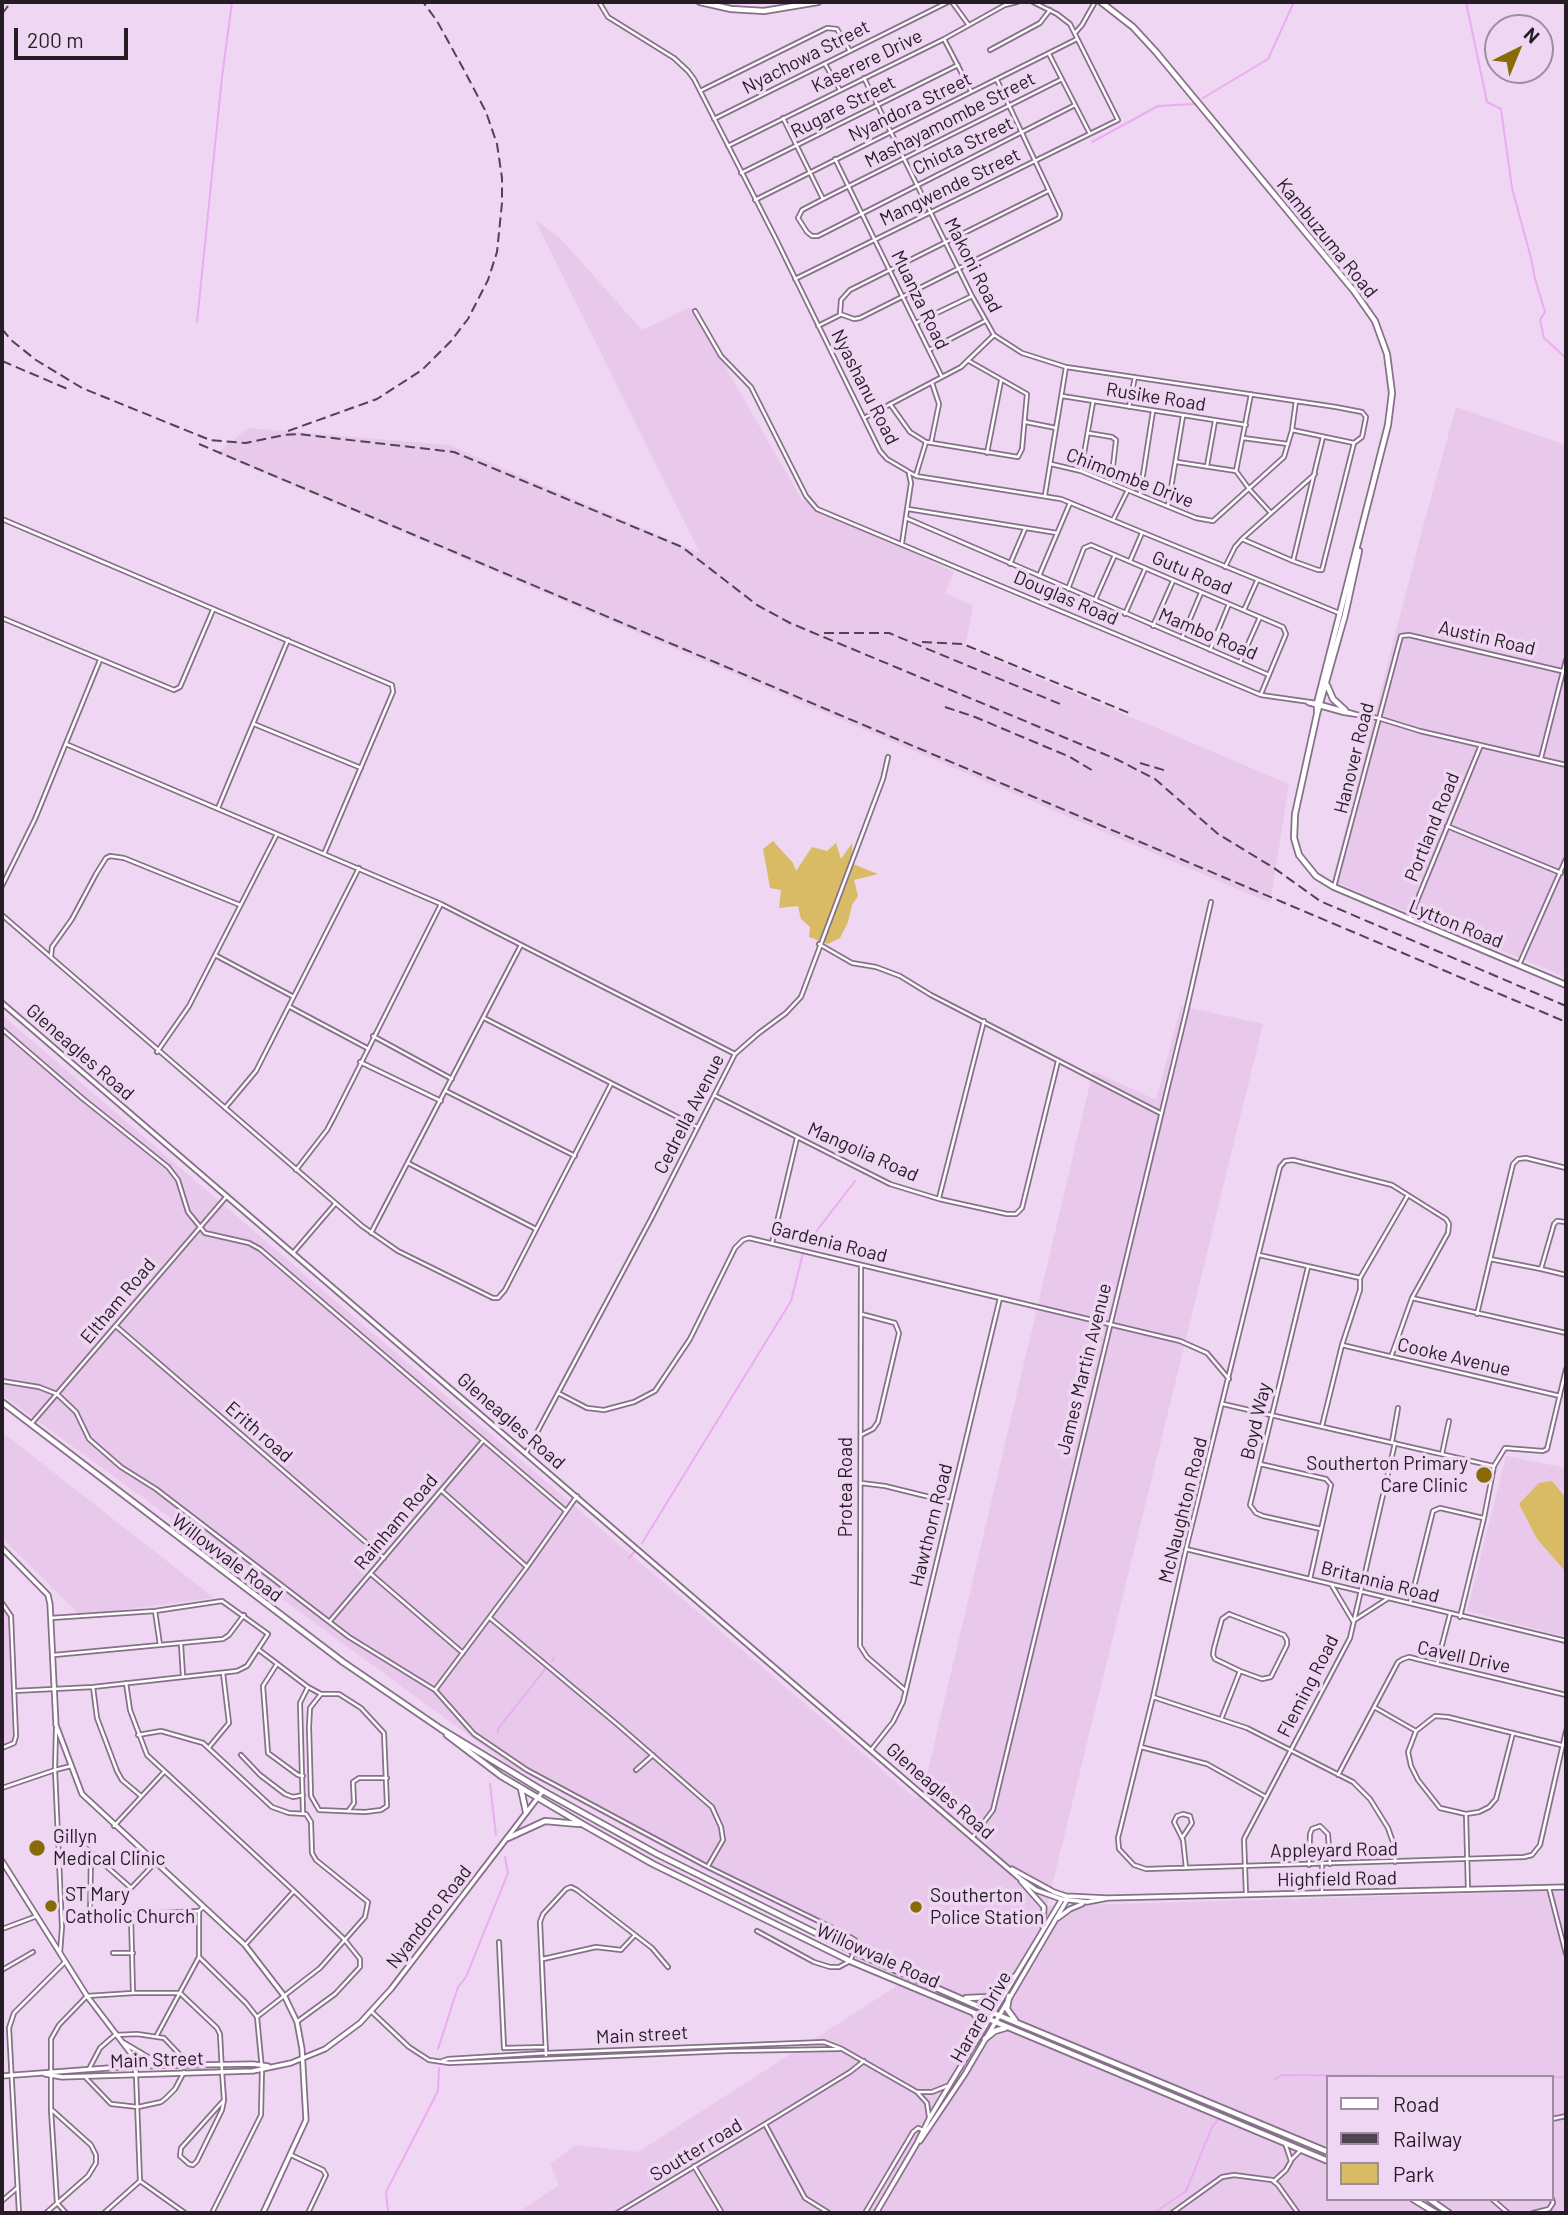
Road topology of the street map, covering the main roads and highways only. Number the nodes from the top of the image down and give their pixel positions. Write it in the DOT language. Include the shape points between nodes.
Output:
graph roads {
  1 [pos="699,2"];
  2 [pos="818,2"];
  3 [pos="1098,2"];
  4 [pos="1343,615"];
  5 [pos="1327,684"];
  6 [pos="1319,707"];
  7 [pos="1345,710"];
  8 [pos="1335,887"];
  9 [pos="1566,985"];
  10 [pos="2,1402"];
  11 [pos="441,1729"];
  12 [pos="521,1788"];
  13 [pos="526,1812"];
  14 [pos="583,1825"];
  15 [pos="508,1838"];
  16 [pos="1014,1977"];
  17 [pos="1009,1996"];
  18 [pos="962,1998"];
  19 [pos="974,2014"];
  20 [pos="1019,2023"];
  21 [pos="1010,2028"];
  22 [pos="980,2034"];
  23 [pos="985,2039"];
  24 [pos="1326,2151"];
  25 [pos="1326,2160"];
  26 [pos="1416,2201"];
  27 [pos="1432,2201"];
  28 [pos="1436,2213"];
  29 [pos="1449,2213"];
  1 -- 2 [label="main road" via="764,11"];
  3 -- 4 [label="main road, Kambuzuma Road" via="1124,19 1156,52 1375,321 1387,354 1392,401"];
  4 -- 5 [label="main road, Kambuzuma Road"];
  4 -- 6 [label="main road, Kambuzuma Road"];
  5 -- 6 [label="main road, Kambuzuma Road"];
  5 -- 7 [label="main road" via="1333,699"];
  6 -- 8 [label="main road, Kambuzuma Road" via="1295,814 1294,838 1309,870"];
  8 -- 9 [label="main road, Lytton Road"];
  10 -- 11 [label="main road, Willowvale Road" via="290,1624"];
  11 -- 12 [label="main road, Willowvale Road"];
  11 -- 18 [label="main road, Willowvale Road" via="542,1791 680,1866 854,1952"];
  12 -- 13 [label="main road"];
  12 -- 14 [label="main road, Willowvale Road"];
  14 -- 15 [label="main road" via="545,1821"];
  14 -- 19 [label="main road, Willowvale Road" via="850,1961"];
  16 -- 18 [label="main road" via="989,1997"];
  17 -- 20 [label="main road" via="1009,2013"];
  18 -- 20 [label="main road, Willowvale Road"];
  19 -- 21 [label="main road, Willowvale Road"];
  19 -- 22 [label="main road" via="981,2024"];
  20 -- 24 [label="main road, Willowvale Road"];
  21 -- 23 [label="main road"];
  21 -- 25 [label="main road, Willowvale Road"];
  26 -- 28 [label="main road"];
  27 -- 29 [label="main road"];
}
